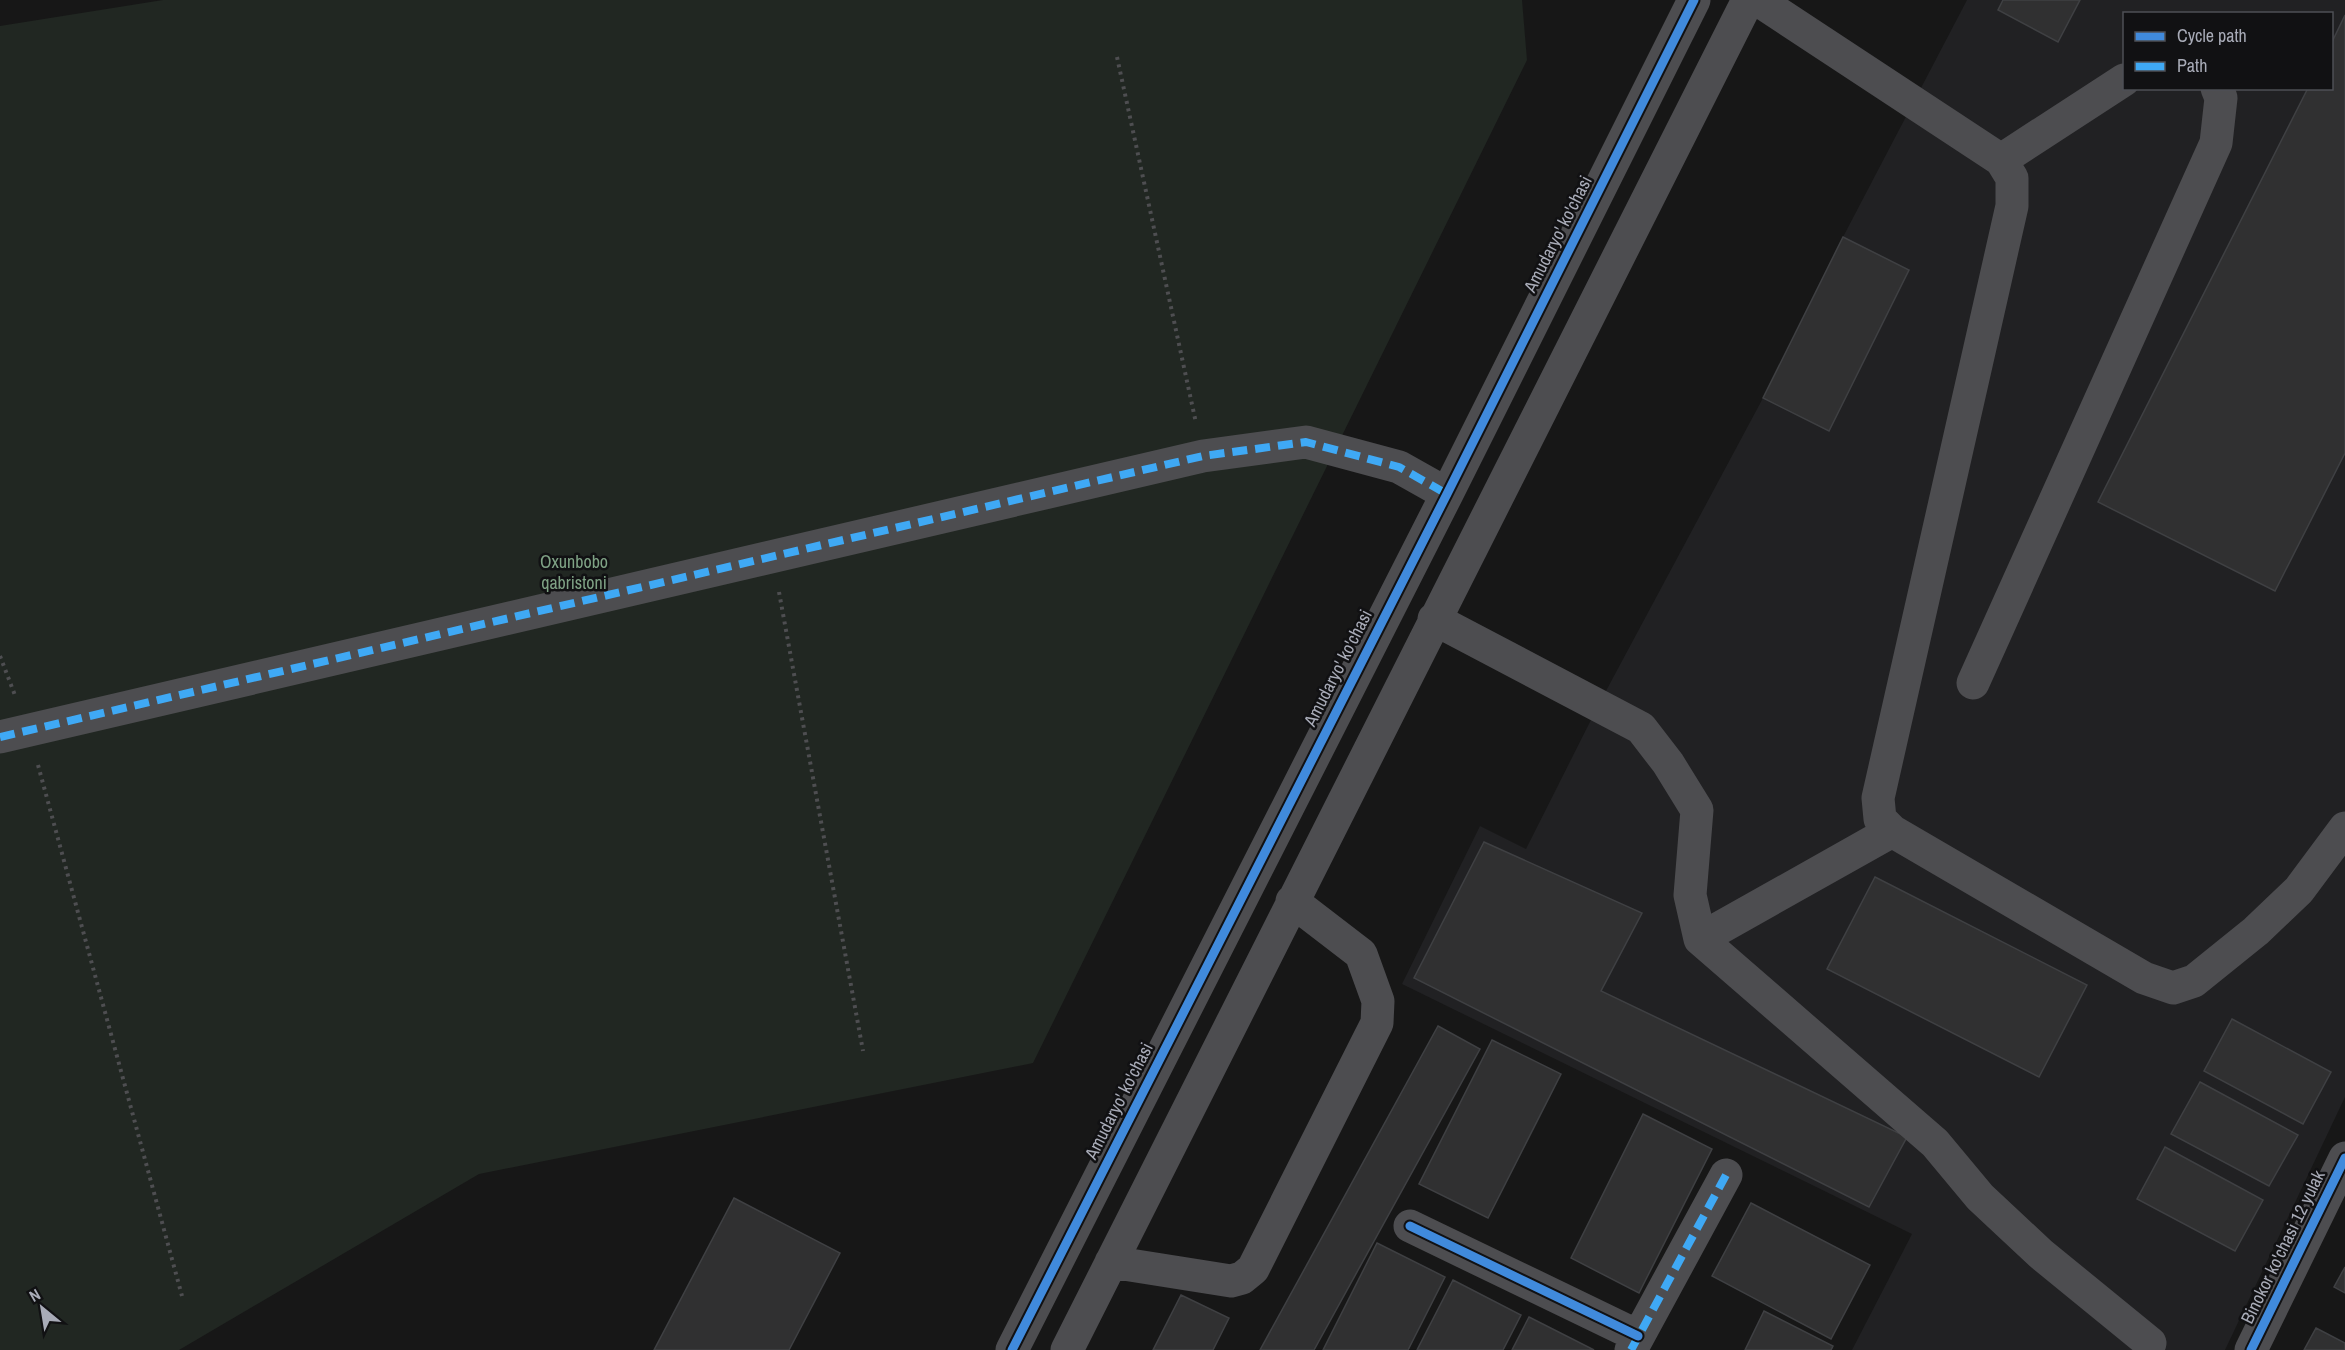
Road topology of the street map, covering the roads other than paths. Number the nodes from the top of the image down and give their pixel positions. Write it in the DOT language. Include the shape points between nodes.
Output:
graph roads {
  1 [pos="1694,0"];
  2 [pos="1748,0"];
  3 [pos="1758,0"];
  4 [pos="2123,81"];
  5 [pos="2218,90"];
  6 [pos="2001,160"];
  7 [pos="1447,494"];
  8 [pos="1434,619"];
  9 [pos="1973,683"];
  10 [pos="14,734"];
  11 [pos="2345,828"];
  12 [pos="1892,831"];
  13 [pos="1292,902"];
  14 [pos="1700,939"];
  15 [pos="2345,1158"];
  16 [pos="1726,1176"];
  17 [pos="1410,1226"];
  18 [pos="1111,1262"];
  19 [pos="1635,1343"];
  20 [pos="2150,1343"];
  21 [pos="1012,1350"];
  22 [pos="1067,1350"];
  23 [pos="2251,1350"];
  1 -- 7 [label="street, Amudaryo' ko'chasi"];
  2 -- 8 [label="street"];
  3 -- 6 [label="street"];
  4 -- 6 [label="street"];
  5 -- 9 [label="street" via="2216,143"];
  6 -- 12 [label="street" via="2012,178 2012,206 1878,798 1880,819"];
  7 -- 10 [label="street" via="1399,467 1306,442 1203,456"];
  7 -- 21 [label="street, Amudaryo' ko'chasi"];
  8 -- 13 [label="street"];
  8 -- 14 [label="street" via="1641,728 1697,810 1690,895"];
  11 -- 12 [label="street" via="2299,890 2256,931 2194,981 2173,988 2144,978"];
  12 -- 14 [label="street"];
  13 -- 18 [label="street"];
  13 -- 18 [label="street" via="1361,954 1378,1000 1377,1023 1253,1269 1231,1281"];
  14 -- 20 [label="street" via="1935,1143 1980,1197 2041,1254"];
  15 -- 23 [label="street, Binokor ko'chasi 12 yulak"];
  16 -- 19 [label="street"];
  17 -- 19 [label="street"];
  18 -- 22 [label="street"];
}
